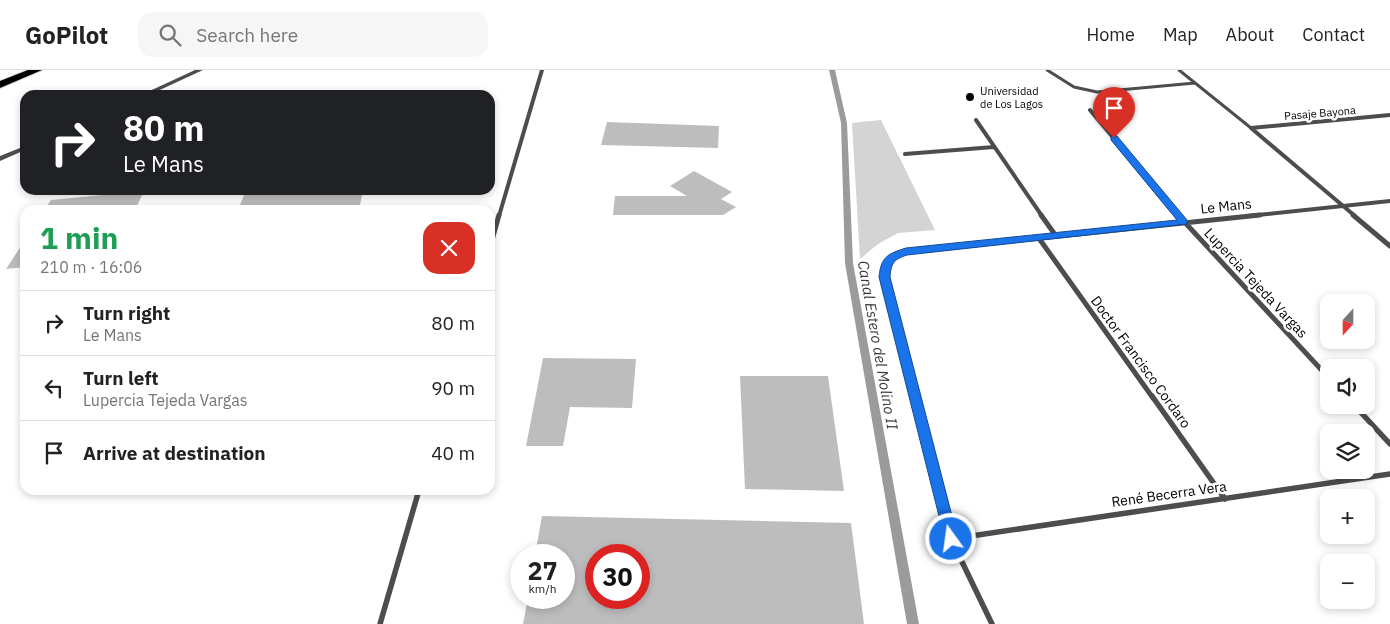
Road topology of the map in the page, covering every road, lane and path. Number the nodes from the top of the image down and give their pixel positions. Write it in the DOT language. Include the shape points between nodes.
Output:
graph roads {
  1 [pos="37,70"];
  2 [pos="200,70"];
  3 [pos="542,70"];
  4 [pos="1047,70"];
  5 [pos="1179,70"];
  6 [pos="1195,83"];
  7 [pos="0,84"];
  8 [pos="155,90"];
  9 [pos="1090,110"];
  10 [pos="1390,115"];
  11 [pos="976,120"];
  12 [pos="1251,128"];
  13 [pos="994,147"];
  14 [pos="20,150"];
  15 [pos="905,154"];
  16 [pos="0,159"];
  17 [pos="1390,201"];
  18 [pos="1342,205"];
  19 [pos="1184,222"];
  20 [pos="495,231"];
  21 [pos="1056,236"];
  22 [pos="1038,238"];
  23 [pos="1390,246"];
  24 [pos="1320,368"];
  25 [pos="1362,414"];
  26 [pos="1390,444"];
  27 [pos="1390,474"];
  28 [pos="418,495"];
  29 [pos="1225,499"];
  30 [pos="951,539"];
  31 [pos="380,624"];
  32 [pos="992,624"];
  1 -- 7 [label="highway"];
  2 -- 8 [label="street"];
  3 -- 20 [label="street"];
  4 -- 6 [label="lane" via="1074,87 1098,92"];
  5 -- 6 [label="lane"];
  6 -- 12 [label="lane"];
  9 -- 19 [label="street, Lupercia Tejeda Vargas"];
  10 -- 12 [label="street, Pasaje Bayona"];
  11 -- 13 [label="street"];
  12 -- 18 [label="street"];
  13 -- 15 [label="street"];
  13 -- 21 [label="street"];
  14 -- 16 [label="street"];
  17 -- 18 [label="street, Le Mans"];
  18 -- 19 [label="street, Le Mans"];
  18 -- 23 [label="street"];
  19 -- 21 [label="street, Le Mans"];
  19 -- 24 [label="street, Lupercia Tejeda Vargas"];
  21 -- 22 [label="street, Le Mans"];
  22 -- 29 [label="street, Doctor Francisco Cordaro"];
  22 -- 30 [label="street, Le Mans" via="906,252 888,260 884,270"];
  25 -- 26 [label="street"];
  27 -- 29 [label="street, René Becerra Vera"];
  28 -- 31 [label="street"];
  29 -- 30 [label="street, René Becerra Vera"];
  30 -- 32 [label="street"];
}
